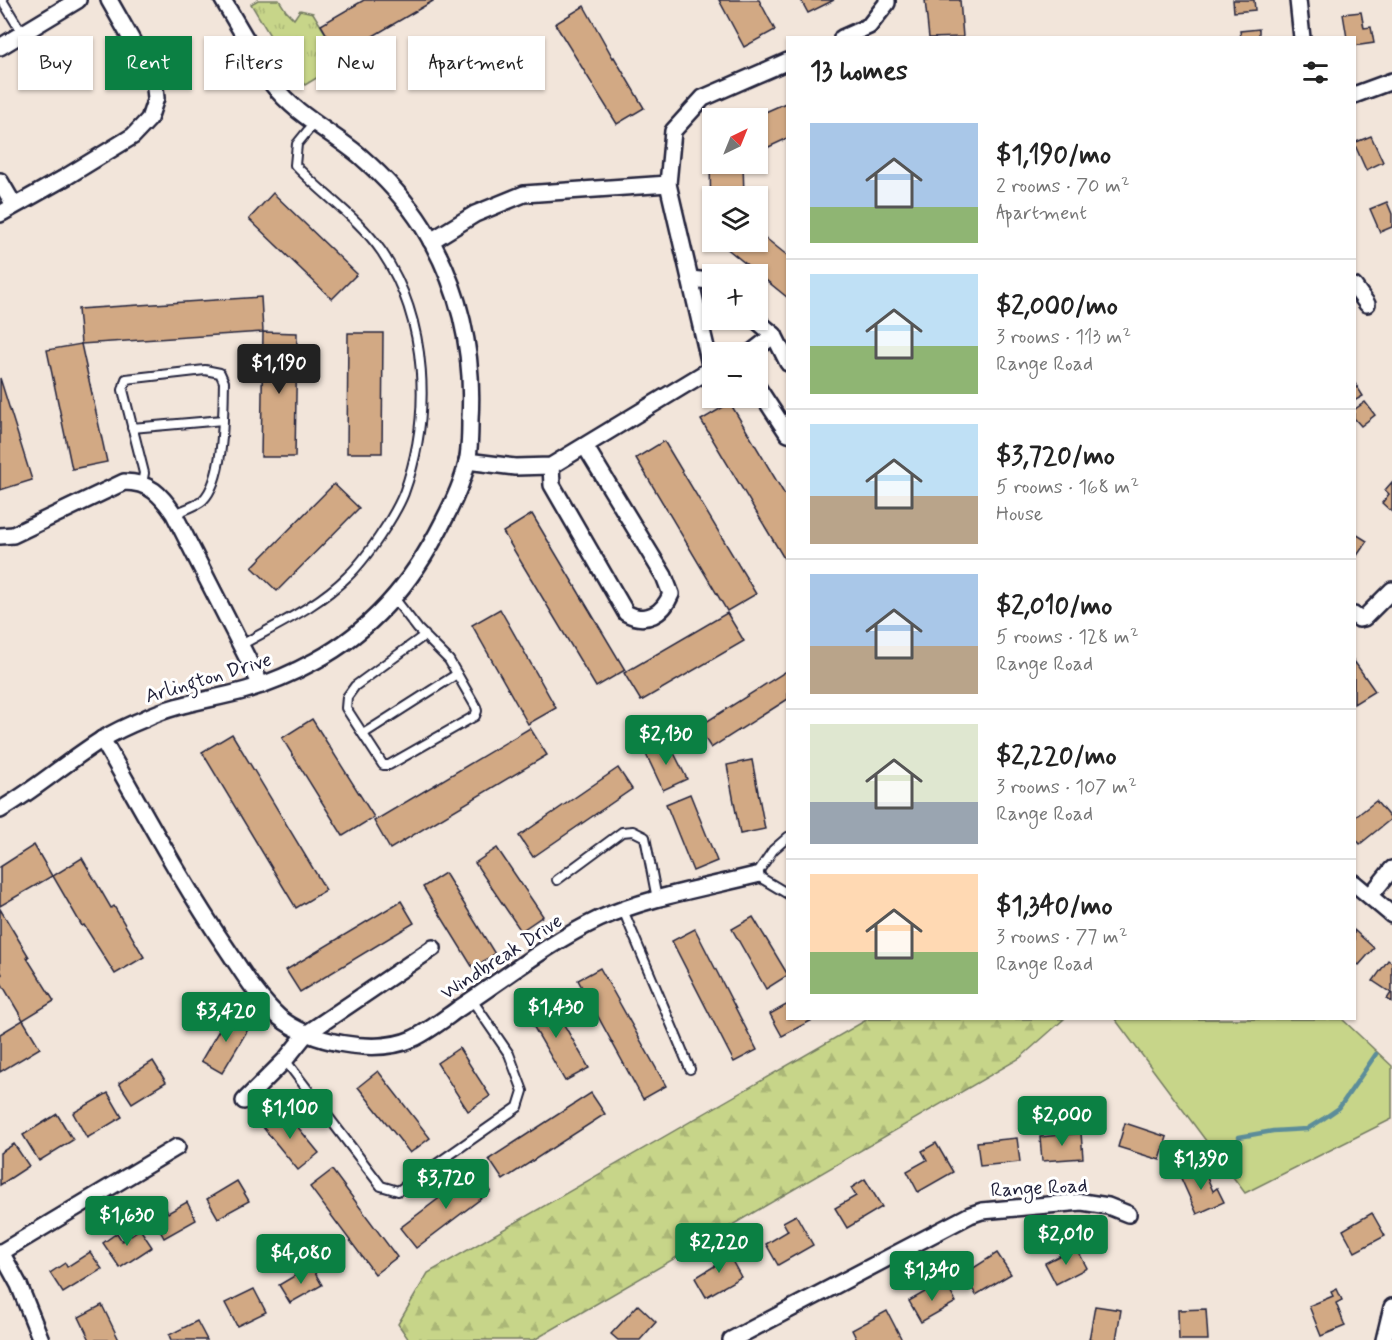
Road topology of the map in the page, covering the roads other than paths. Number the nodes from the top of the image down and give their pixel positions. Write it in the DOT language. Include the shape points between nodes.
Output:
graph roads {
  1 [pos="2,0"];
  2 [pos="78,0"];
  3 [pos="109,0"];
  4 [pos="223,0"];
  5 [pos="887,0"];
  6 [pos="1298,0"];
  7 [pos="22,33"];
  8 [pos="846,36"];
  9 [pos="1302,36"];
  10 [pos="0,48"];
  11 [pos="786,62"];
  12 [pos="1392,81"];
  13 [pos="1356,94"];
  14 [pos="314,123"];
  15 [pos="0,180"];
  16 [pos="668,184"];
  17 [pos="14,205"];
  18 [pos="0,214"];
  19 [pos="431,241"];
  20 [pos="690,279"];
  21 [pos="702,280"];
  22 [pos="1356,289"];
  23 [pos="1367,304"];
  24 [pos="768,330"];
  25 [pos="774,335"];
  26 [pos="705,342"];
  27 [pos="765,342"];
  28 [pos="786,359"];
  29 [pos="702,375"];
  30 [pos="768,403"];
  31 [pos="223,420"];
  32 [pos="132,428"];
  33 [pos="786,431"];
  34 [pos="585,446"];
  35 [pos="467,461"];
  36 [pos="551,466"];
  37 [pos="141,484"];
  38 [pos="174,514"];
  39 [pos="0,536"];
  40 [pos="1392,590"];
  41 [pos="394,598"];
  42 [pos="1356,617"];
  43 [pos="425,635"];
  44 [pos="241,645"];
  45 [pos="457,674"];
  46 [pos="261,685"];
  47 [pos="363,734"];
  48 [pos="102,739"];
  49 [pos="0,810"];
  50 [pos="786,839"];
  51 [pos="1392,869"];
  52 [pos="756,875"];
  53 [pos="557,880"];
  54 [pos="1356,885"];
  55 [pos="786,893"];
  56 [pos="1370,896"];
  57 [pos="657,899"];
  58 [pos="623,910"];
  59 [pos="1392,915"];
  60 [pos="433,948"];
  61 [pos="472,1000"];
  62 [pos="306,1034"];
  63 [pos="285,1060"];
  64 [pos="690,1069"];
  65 [pos="244,1101"];
  66 [pos="177,1147"];
  67 [pos="1128,1214"];
  68 [pos="0,1253"];
  69 [pos="1392,1307"];
  70 [pos="41,1340"];
  71 [pos="731,1340"];
  72 [pos="1384,1340"];
  1 -- 7 [label="lane"];
  2 -- 7 [label="street"];
  3 -- 17 [label="street" via="154,79 156,98 149,119 133,136"];
  4 -- 14 [label="street, Arlington Drive" via="273,85"];
  5 -- 8 [label="street" via="869,26"];
  6 -- 9 [label="street"];
  7 -- 10 [label="street"];
  11 -- 16 [label="street" via="703,98 673,131"];
  12 -- 13 [label="street"];
  14 -- 19 [label="street, Arlington Drive" via="359,155 390,185"];
  14 -- 44 [label="lane" via="297,144 295,165 359,223 398,280 417,338 421,371 419,426 403,496 349,576 299,614"];
  15 -- 17 [label="street"];
  16 -- 19 [label="street" via="524,194 476,214"];
  16 -- 20 [label="street"];
  17 -- 18 [label="street"];
  19 -- 35 [label="street, Arlington Drive" via="455,293 468,345 472,397"];
  20 -- 21 [label="street"];
  20 -- 26 [label="street"];
  22 -- 23 [label="street"];
  24 -- 25 [label="street"];
  25 -- 27 [label="street"];
  25 -- 28 [label="street"];
  29 -- 34 [label="street"];
  30 -- 33 [label="street"];
  31 -- 32 [label="lane"];
  31 -- 32 [label="lane" via="224,382 220,373 205,370 126,379 123,390"];
  31 -- 38 [label="lane" via="214,483 203,500"];
  32 -- 37 [label="lane" via="144,473"];
  34 -- 36 [label="street"];
  34 -- 36 [label="street" via="671,594 665,607 651,616 637,618 626,613 552,484"];
  35 -- 36 [label="street" via="515,467"];
  35 -- 41 [label="street, Arlington Drive" via="458,492 431,546"];
  37 -- 38 [label="street" via="162,496"];
  37 -- 39 [label="street" via="124,482 13,535"];
  38 -- 44 [label="street"];
  40 -- 42 [label="street" via="1364,618"];
  41 -- 43 [label="lane"];
  41 -- 46 [label="street, Arlington Drive" via="349,640 316,661"];
  43 -- 45 [label="lane"];
  43 -- 47 [label="lane" via="355,686 347,697 346,708"];
  44 -- 46 [label="street"];
  45 -- 47 [label="lane"];
  45 -- 47 [label="lane" via="477,707 474,716 389,765 383,765"];
  46 -- 48 [label="street, Arlington Drive" via="161,711"];
  48 -- 49 [label="street, Arlington Drive"];
  48 -- 62 [label="street, Windbreak Drive" via="207,920 259,996 281,1018"];
  50 -- 52 [label="lane"];
  51 -- 56 [label="street"];
  52 -- 55 [label="lane"];
  52 -- 57 [label="street, Windbreak Drive"];
  53 -- 57 [label="lane" via="622,832 633,831 645,837"];
  54 -- 56 [label="street"];
  56 -- 59 [label="street"];
  57 -- 58 [label="street, Windbreak Drive"];
  58 -- 61 [label="street, Windbreak Drive" via="548,945"];
  58 -- 64 [label="lane"];
  60 -- 62 [label="street"];
  61 -- 62 [label="street, Windbreak Drive" via="412,1039 374,1047"];
  61 -- 63 [label="lane" via="509,1054 523,1091 518,1107 398,1191 381,1186"];
  62 -- 63 [label="street"];
  63 -- 65 [label="street"];
  66 -- 68 [label="street"];
  67 -- 71 [label="street, Range Road" via="1082,1202 982,1211"];
  68 -- 70 [label="street" via="19,1285"];
  69 -- 72 [label="street"];
}
